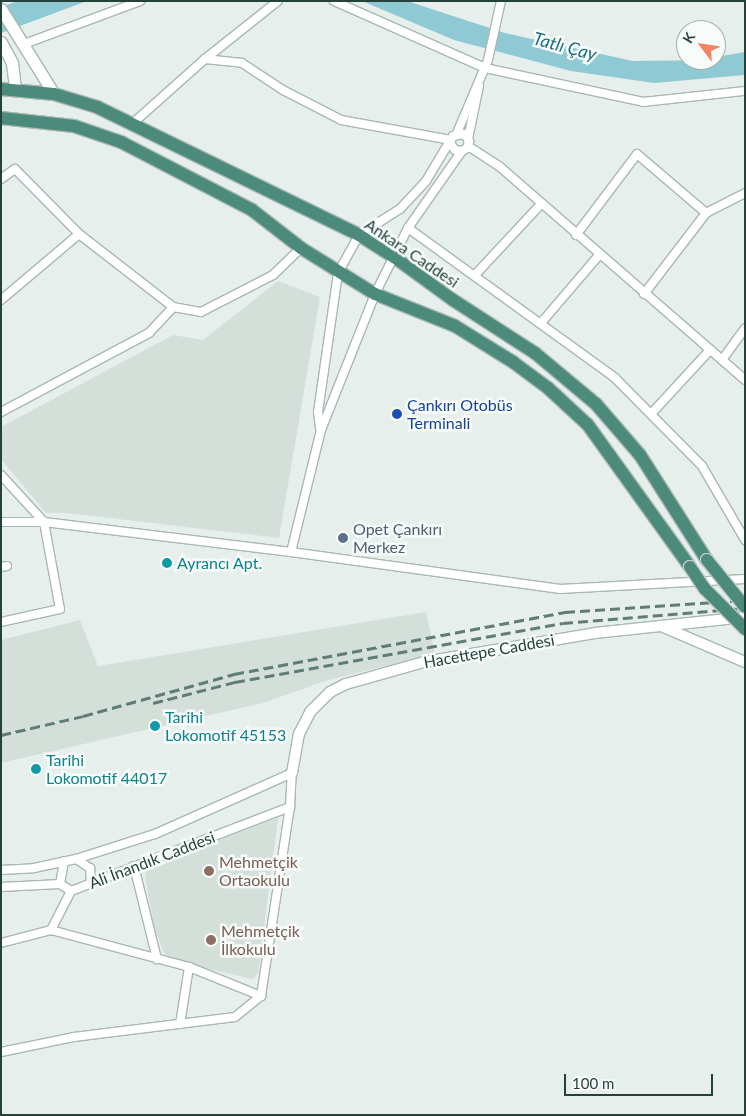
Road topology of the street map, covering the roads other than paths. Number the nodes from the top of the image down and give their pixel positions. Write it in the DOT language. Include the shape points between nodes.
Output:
graph roads {
  1 [pos="140,1"];
  2 [pos="278,1"];
  3 [pos="334,1"];
  4 [pos="501,1"];
  5 [pos="1,9"];
  6 [pos="21,40"];
  7 [pos="1,42"];
  8 [pos="205,59"];
  9 [pos="487,64"];
  10 [pos="480,79"];
  11 [pos="1,89"];
  12 [pos="15,89"];
  13 [pos="745,91"];
  14 [pos="54,94"];
  15 [pos="1,118"];
  16 [pos="132,124"];
  17 [pos="457,133"];
  18 [pos="451,142"];
  19 [pos="468,142"];
  20 [pos="462,151"];
  21 [pos="1,180"];
  22 [pos="745,193"];
  23 [pos="541,204"];
  24 [pos="706,213"];
  25 [pos="408,228"];
  26 [pos="78,234"];
  27 [pos="359,235"];
  28 [pos="576,235"];
  29 [pos="300,248"];
  30 [pos="598,254"];
  31 [pos="394,257"];
  32 [pos="338,273"];
  33 [pos="474,275"];
  34 [pos="375,294"];
  35 [pos="644,294"];
  36 [pos="1,300"];
  37 [pos="173,308"];
  38 [pos="541,323"];
  39 [pos="745,328"];
  40 [pos="710,350"];
  41 [pos="722,360"];
  42 [pos="745,380"];
  43 [pos="1,412"];
  44 [pos="651,414"];
  45 [pos="321,430"];
  46 [pos="1,474"];
  47 [pos="1,522"];
  48 [pos="44,522"];
  49 [pos="745,540"];
  50 [pos="291,552"];
  51 [pos="745,578"];
  52 [pos="745,607"];
  53 [pos="745,617"];
  54 [pos="1,622"];
  55 [pos="658,625"];
  56 [pos="745,630"];
  57 [pos="745,662"];
  58 [pos="292,773"];
  59 [pos="290,807"];
  60 [pos="76,859"];
  61 [pos="64,862"];
  62 [pos="134,866"];
  63 [pos="1,870"];
  64 [pos="91,883"];
  65 [pos="60,884"];
  66 [pos="1,887"];
  67 [pos="71,891"];
  68 [pos="51,930"];
  69 [pos="1,943"];
  70 [pos="157,959"];
  71 [pos="190,967"];
  72 [pos="261,996"];
  73 [pos="180,1024"];
  74 [pos="1,1052"];
  1 -- 6 [label="street"];
  2 -- 8 [label="street"];
  3 -- 9 [label="street"];
  4 -- 9 [label="street"];
  5 -- 6 [label="main road"];
  6 -- 14 [label="main road"];
  7 -- 12 [label="main road" via="12,63"];
  8 -- 16 [label="street"];
  8 -- 18 [label="street" via="242,63 282,90 340,120"];
  9 -- 10 [label="street"];
  9 -- 13 [label="street" via="643,102"];
  10 -- 17 [label="street"];
  10 -- 19 [label="street"];
  11 -- 12 [label="highway, Ankara Caddesi"];
  12 -- 14 [label="highway, Ankara Caddesi"];
  14 -- 16 [label="highway, Ankara Caddesi" via="97,107"];
  15 -- 29 [label="highway" via="74,126 121,142 252,210"];
  16 -- 27 [label="highway, Ankara Caddesi"];
  17 -- 18 [label="street"];
  17 -- 19 [label="street"];
  18 -- 20 [label="street"];
  18 -- 27 [label="street" via="426,181 400,209"];
  19 -- 20 [label="street"];
  19 -- 23 [label="street"];
  20 -- 25 [label="street"];
  21 -- 26 [label="street" via="15,169"];
  22 -- 24 [label="street"];
  23 -- 28 [label="street"];
  23 -- 33 [label="street"];
  24 -- 28 [label="street" via="637,154"];
  24 -- 35 [label="street"];
  25 -- 31 [label="street"];
  25 -- 33 [label="street"];
  26 -- 36 [label="street"];
  26 -- 37 [label="street"];
  27 -- 31 [label="highway, Ankara Caddesi"];
  27 -- 32 [label="street"];
  28 -- 30 [label="street"];
  29 -- 32 [label="highway"];
  29 -- 37 [label="street" via="272,275 201,312"];
  30 -- 35 [label="street"];
  30 -- 38 [label="street"];
  31 -- 34 [label="street"];
  31 -- 52 [label="highway, Ankara Caddesi, bridge" via="452,300 535,353 591,399 640,456 707,560"];
  32 -- 34 [label="highway"];
  32 -- 45 [label="street" via="318,412"];
  33 -- 38 [label="street"];
  34 -- 45 [label="street"];
  34 -- 56 [label="highway, bridge" via="455,326 513,362 564,401 608,449 705,588"];
  35 -- 40 [label="street"];
  37 -- 43 [label="street" via="149,333"];
  38 -- 44 [label="street" via="615,378"];
  39 -- 41 [label="street"];
  40 -- 41 [label="street"];
  40 -- 44 [label="street"];
  41 -- 42 [label="street"];
  44 -- 49 [label="street" via="702,466"];
  45 -- 50 [label="street"];
  46 -- 48 [label="street"];
  47 -- 48 [label="street"];
  48 -- 50 [label="street"];
  48 -- 54 [label="street" via="60,609"];
  50 -- 51 [label="street" via="560,589"];
  53 -- 55 [label="street, Hacettepe Caddesi"];
  55 -- 57 [label="street"];
  55 -- 58 [label="street, Hacettepe Caddesi" via="424,662 346,684 317,703 307,717 299,734"];
  58 -- 59 [label="street"];
  58 -- 60 [label="street" via="155,834"];
  59 -- 62 [label="street, Ali İnandık Caddesi"];
  59 -- 72 [label="street"];
  60 -- 61 [label="street"];
  60 -- 64 [label="street" via="90,868"];
  61 -- 63 [label="street"];
  61 -- 65 [label="street"];
  62 -- 64 [label="street, Ali İnandık Caddesi"];
  62 -- 70 [label="street"];
  64 -- 67 [label="street, Ali İnandık Caddesi"];
  65 -- 66 [label="street"];
  65 -- 67 [label="street"];
  67 -- 68 [label="street, Ali İnandık Caddesi"];
  68 -- 69 [label="street"];
  68 -- 70 [label="street"];
  70 -- 71 [label="street"];
  71 -- 72 [label="street"];
  71 -- 73 [label="street"];
  72 -- 73 [label="street" via="235,1017"];
  73 -- 74 [label="street" via="74,1037"];
}
